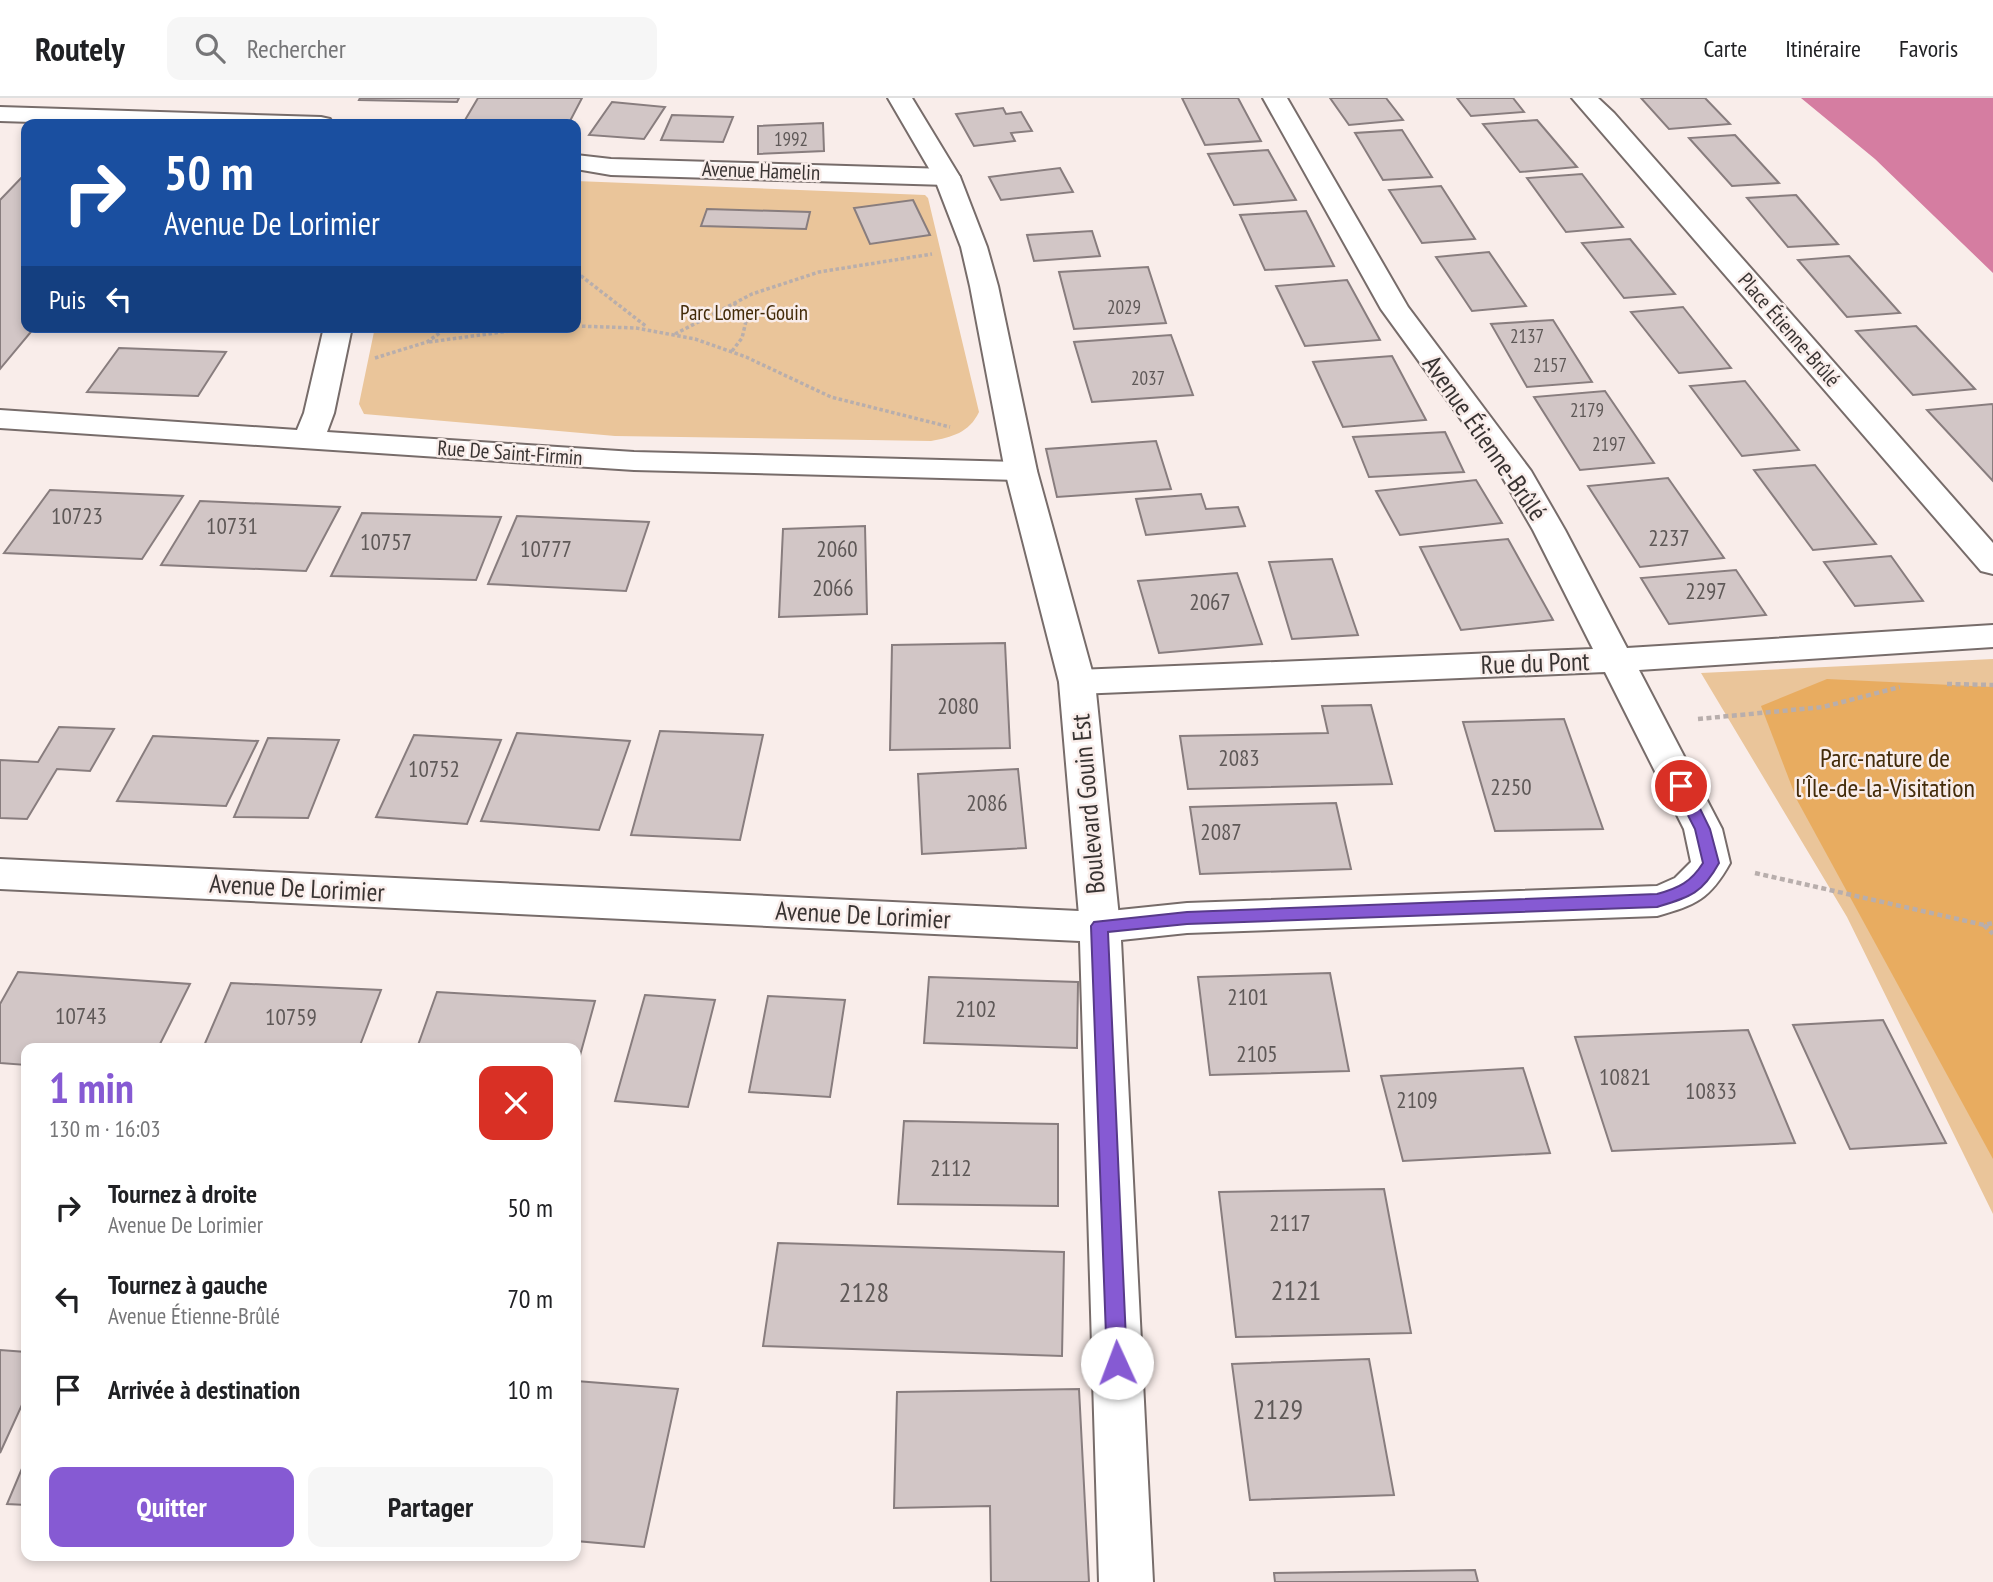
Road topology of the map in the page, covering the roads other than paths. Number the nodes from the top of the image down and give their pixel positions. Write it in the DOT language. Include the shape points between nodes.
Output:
graph roads {
  1 [pos="900,98"];
  2 [pos="1275,98"];
  3 [pos="1584,98"];
  4 [pos="0,114"];
  5 [pos="160,119"];
  6 [pos="581,163"];
  7 [pos="947,177"];
  8 [pos="337,333"];
  9 [pos="0,419"];
  10 [pos="309,439"];
  11 [pos="1021,471"];
  12 [pos="1993,564"];
  13 [pos="1993,636"];
  14 [pos="1614,660"];
  15 [pos="1077,682"];
  16 [pos="1711,863"];
  17 [pos="0,874"];
  18 [pos="1100,926"];
  19 [pos="1126,1582"];
  1 -- 7 [label="street, Boulevard Gouin Est"];
  2 -- 14 [label="street, Avenue Étienne-Brûlé" via="1395,309 1515,471"];
  3 -- 12 [label="street, Place Étienne-Brûlé"];
  4 -- 5 [label="street"];
  6 -- 7 [label="street, Avenue Hamelin"];
  7 -- 11 [label="street, Boulevard Gouin Est" via="984,286"];
  8 -- 10 [label="street"];
  9 -- 10 [label="street, Rue De Saint-Firmin"];
  10 -- 11 [label="street, Rue De Saint-Firmin" via="634,461"];
  11 -- 15 [label="street, Boulevard Gouin Est"];
  13 -- 14 [label="street, Rue du Pont"];
  14 -- 15 [label="street, Rue du Pont"];
  14 -- 16 [label="street, Avenue Étienne-Brûlé" via="1703,829"];
  15 -- 18 [label="street, Boulevard Gouin Est"];
  16 -- 18 [label="street, Avenue De Lorimier" via="1687,892 1657,901 1187,918"];
  17 -- 18 [label="street, Avenue De Lorimier"];
  18 -- 19 [label="street, Boulevard Gouin Est"];
}
